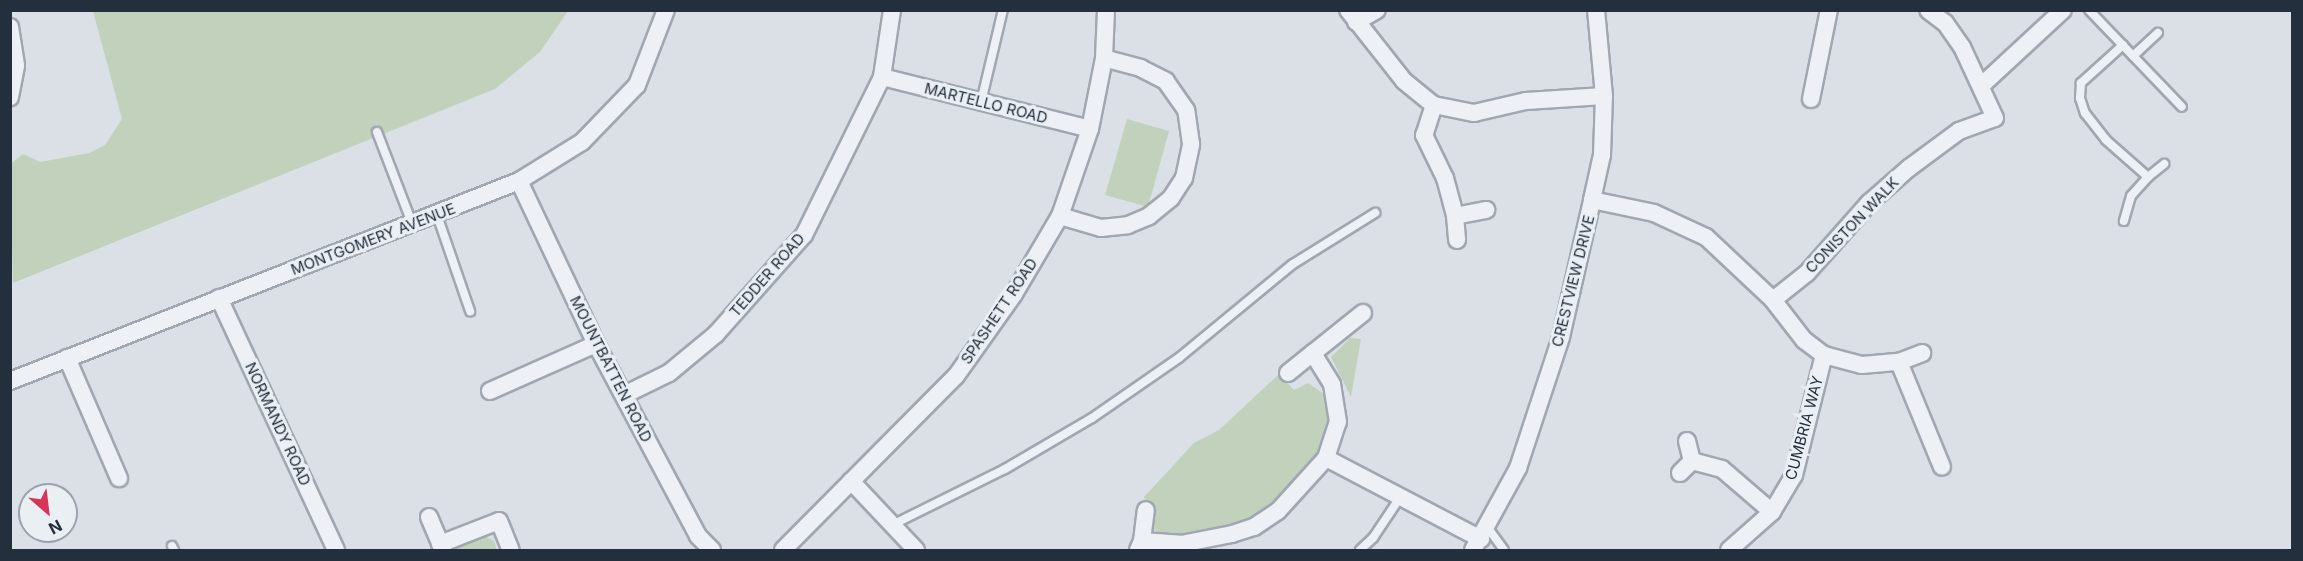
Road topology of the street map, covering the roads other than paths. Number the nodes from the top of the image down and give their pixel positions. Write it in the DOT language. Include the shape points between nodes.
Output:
graph roads {
  1 [pos="666,10"];
  2 [pos="892,10"];
  3 [pos="1003,10"];
  4 [pos="1106,10"];
  5 [pos="1377,10"];
  6 [pos="1596,10"];
  7 [pos="1829,10"];
  8 [pos="1928,10"];
  9 [pos="2063,10"];
  10 [pos="2089,10"];
  11 [pos="1352,16"];
  12 [pos="10,27"];
  13 [pos="2158,33"];
  14 [pos="2123,45"];
  15 [pos="2133,56"];
  16 [pos="1104,58"];
  17 [pos="882,77"];
  18 [pos="1982,85"];
  19 [pos="1604,96"];
  20 [pos="10,97"];
  21 [pos="1811,99"];
  22 [pos="981,102"];
  23 [pos="1434,105"];
  24 [pos="2182,107"];
  25 [pos="1090,129"];
  26 [pos="377,132"];
  27 [pos="2164,164"];
  28 [pos="2148,177"];
  29 [pos="519,181"];
  30 [pos="1592,200"];
  31 [pos="1486,210"];
  32 [pos="1375,213"];
  33 [pos="437,215"];
  34 [pos="1060,216"];
  35 [pos="1455,216"];
  36 [pos="2124,221"];
  37 [pos="412,223"];
  38 [pos="1456,240"];
  39 [pos="219,298"];
  40 [pos="1773,300"];
  41 [pos="470,311"];
  42 [pos="1363,313"];
  43 [pos="596,344"];
  44 [pos="1313,353"];
  45 [pos="1922,353"];
  46 [pos="1824,355"];
  47 [pos="67,358"];
  48 [pos="1899,362"];
  49 [pos="1288,373"];
  50 [pos="10,381"];
  51 [pos="490,391"];
  52 [pos="624,395"];
  53 [pos="1687,441"];
  54 [pos="1326,458"];
  55 [pos="1942,467"];
  56 [pos="119,478"];
  57 [pos="851,481"];
  58 [pos="1401,496"];
  59 [pos="1146,510"];
  60 [pos="1772,512"];
  61 [pos="429,517"];
  62 [pos="892,525"];
  63 [pos="1480,539"];
  64 [pos="1140,546"];
  65 [pos="441,547"];
  66 [pos="911,549"];
  67 [pos="336,550"];
  68 [pos="511,550"];
  69 [pos="712,550"];
  70 [pos="783,550"];
  71 [pos="1360,550"];
  72 [pos="1504,550"];
  73 [pos="1729,550"];
  1 -- 29 [label="street, MONTGOMERY AVENUE" via="637,85 582,142"];
  2 -- 17 [label="street, TEDDER ROAD"];
  3 -- 22 [label="lane"];
  4 -- 16 [label="street, SPASHETT ROAD"];
  5 -- 11 [label="street"];
  6 -- 19 [label="street, CRESTVIEW DRIVE"];
  7 -- 21 [label="street"];
  8 -- 18 [label="street" via="1945,23"];
  9 -- 18 [label="street"];
  10 -- 14 [label="lane"];
  11 -- 23 [label="street" via="1404,81"];
  12 -- 20 [label="street" via="16,66"];
  13 -- 15 [label="lane"];
  14 -- 15 [label="lane"];
  14 -- 28 [label="lane" via="2080,83 2080,98 2085,113 2106,140"];
  15 -- 24 [label="lane"];
  16 -- 25 [label="street, SPASHETT ROAD"];
  16 -- 34 [label="street" via="1140,68 1166,81 1186,110 1191,144 1184,178 1171,198 1149,216 1128,225 1101,228"];
  17 -- 22 [label="street, MARTELLO ROAD"];
  17 -- 52 [label="street, TEDDER ROAD" via="804,235 716,334 669,374"];
  18 -- 40 [label="street, CONISTON WALK" via="1995,118 1959,131 1909,168 1869,204 1807,273"];
  19 -- 23 [label="street" via="1526,101 1474,113"];
  19 -- 30 [label="street, CRESTVIEW DRIVE" via="1602,155"];
  22 -- 25 [label="street, MARTELLO ROAD"];
  23 -- 35 [label="street" via="1424,135 1445,178"];
  25 -- 34 [label="street, SPASHETT ROAD"];
  26 -- 37 [label="lane"];
  27 -- 28 [label="lane"];
  28 -- 36 [label="lane" via="2131,196"];
  29 -- 33 [label="street, MONTGOMERY AVENUE"];
  29 -- 43 [label="street, MOUNTBATTEN ROAD"];
  30 -- 40 [label="street" via="1654,213 1685,225 1734,261"];
  30 -- 63 [label="street, CRESTVIEW DRIVE" via="1557,348 1518,468"];
  31 -- 35 [label="street"];
  32 -- 62 [label="lane" via="1293,264 1180,357 1092,418 1005,469"];
  33 -- 37 [label="street, MONTGOMERY AVENUE"];
  33 -- 41 [label="lane"];
  34 -- 57 [label="street, SPASHETT ROAD" via="1014,294 956,375"];
  35 -- 38 [label="street"];
  37 -- 39 [label="street, MONTGOMERY AVENUE"];
  39 -- 47 [label="street, MONTGOMERY AVENUE"];
  39 -- 67 [label="street, NORMANDY ROAD"];
  40 -- 46 [label="street" via="1804,340"];
  42 -- 44 [label="street"];
  43 -- 51 [label="street"];
  43 -- 52 [label="street, MOUNTBATTEN ROAD"];
  44 -- 49 [label="street"];
  44 -- 54 [label="street" via="1332,384 1338,407 1338,422"];
  45 -- 48 [label="street"];
  46 -- 48 [label="street" via="1863,365"];
  46 -- 60 [label="street, CUMBRIA WAY" via="1794,475"];
  47 -- 50 [label="street, MONTGOMERY AVENUE"];
  47 -- 56 [label="street"];
  48 -- 55 [label="street"];
  52 -- 69 [label="street, MOUNTBATTEN ROAD" via="698,536"];
  53 -- 60 [label="street" via="1686,466 1722,469"];
  54 -- 58 [label="street"];
  54 -- 64 [label="street" via="1278,511 1254,527 1181,544"];
  57 -- 62 [label="street"];
  57 -- 70 [label="street, SPASHETT ROAD"];
  58 -- 63 [label="street"];
  58 -- 71 [label="lane" via="1373,538"];
  59 -- 64 [label="street"];
  60 -- 73 [label="street, CUMBRIA WAY"];
  61 -- 65 [label="street"];
  62 -- 66 [label="street"];
  63 -- 72 [label="lane"];
  65 -- 68 [label="street" via="499,521"];
}
